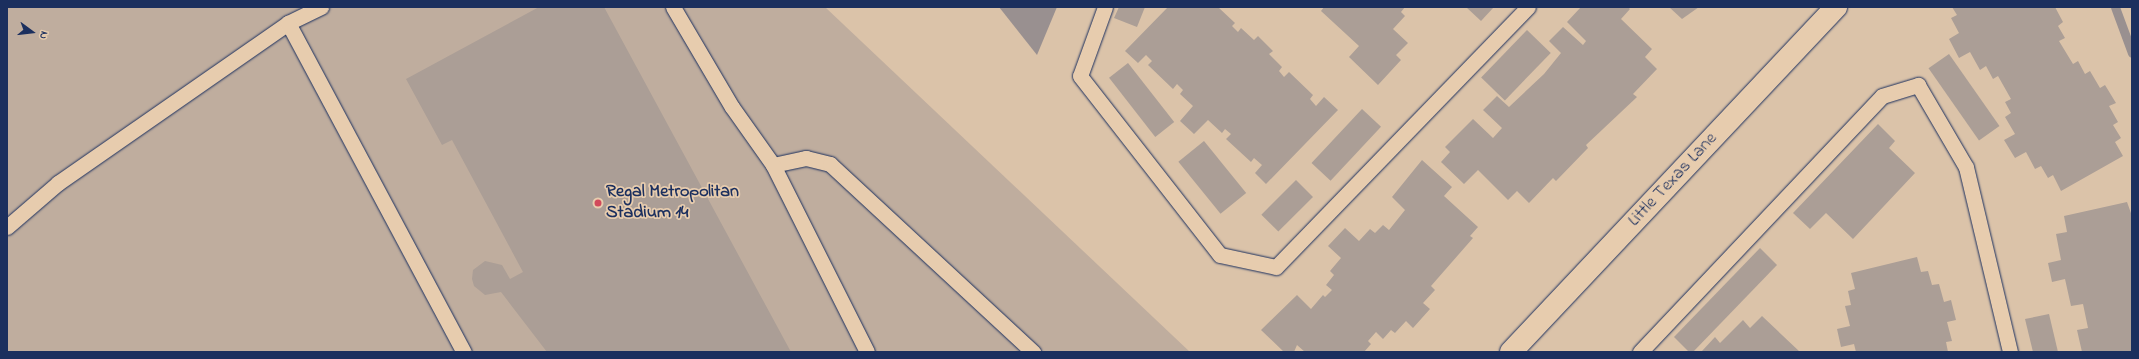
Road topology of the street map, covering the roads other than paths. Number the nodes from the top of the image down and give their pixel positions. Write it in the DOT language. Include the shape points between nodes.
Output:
graph roads {
  1 [pos="321,7"];
  2 [pos="673,7"];
  3 [pos="1105,7"];
  4 [pos="1528,7"];
  5 [pos="1836,7"];
  6 [pos="288,23"];
  7 [pos="773,165"];
  8 [pos="7,227"];
  9 [pos="464,352"];
  10 [pos="868,352"];
  11 [pos="1033,352"];
  12 [pos="1511,352"];
  13 [pos="1640,352"];
  14 [pos="2010,352"];
  1 -- 6 [label="lane"];
  2 -- 7 [label="lane" via="732,107"];
  3 -- 4 [label="lane" via="1080,76 1220,255 1276,267"];
  5 -- 12 [label="street, Little Texas Lane"];
  6 -- 8 [label="lane" via="58,183"];
  6 -- 9 [label="lane"];
  7 -- 10 [label="lane"];
  7 -- 11 [label="lane" via="806,158 830,164"];
  13 -- 14 [label="lane" via="1882,96 1918,85 1966,167"];
}
